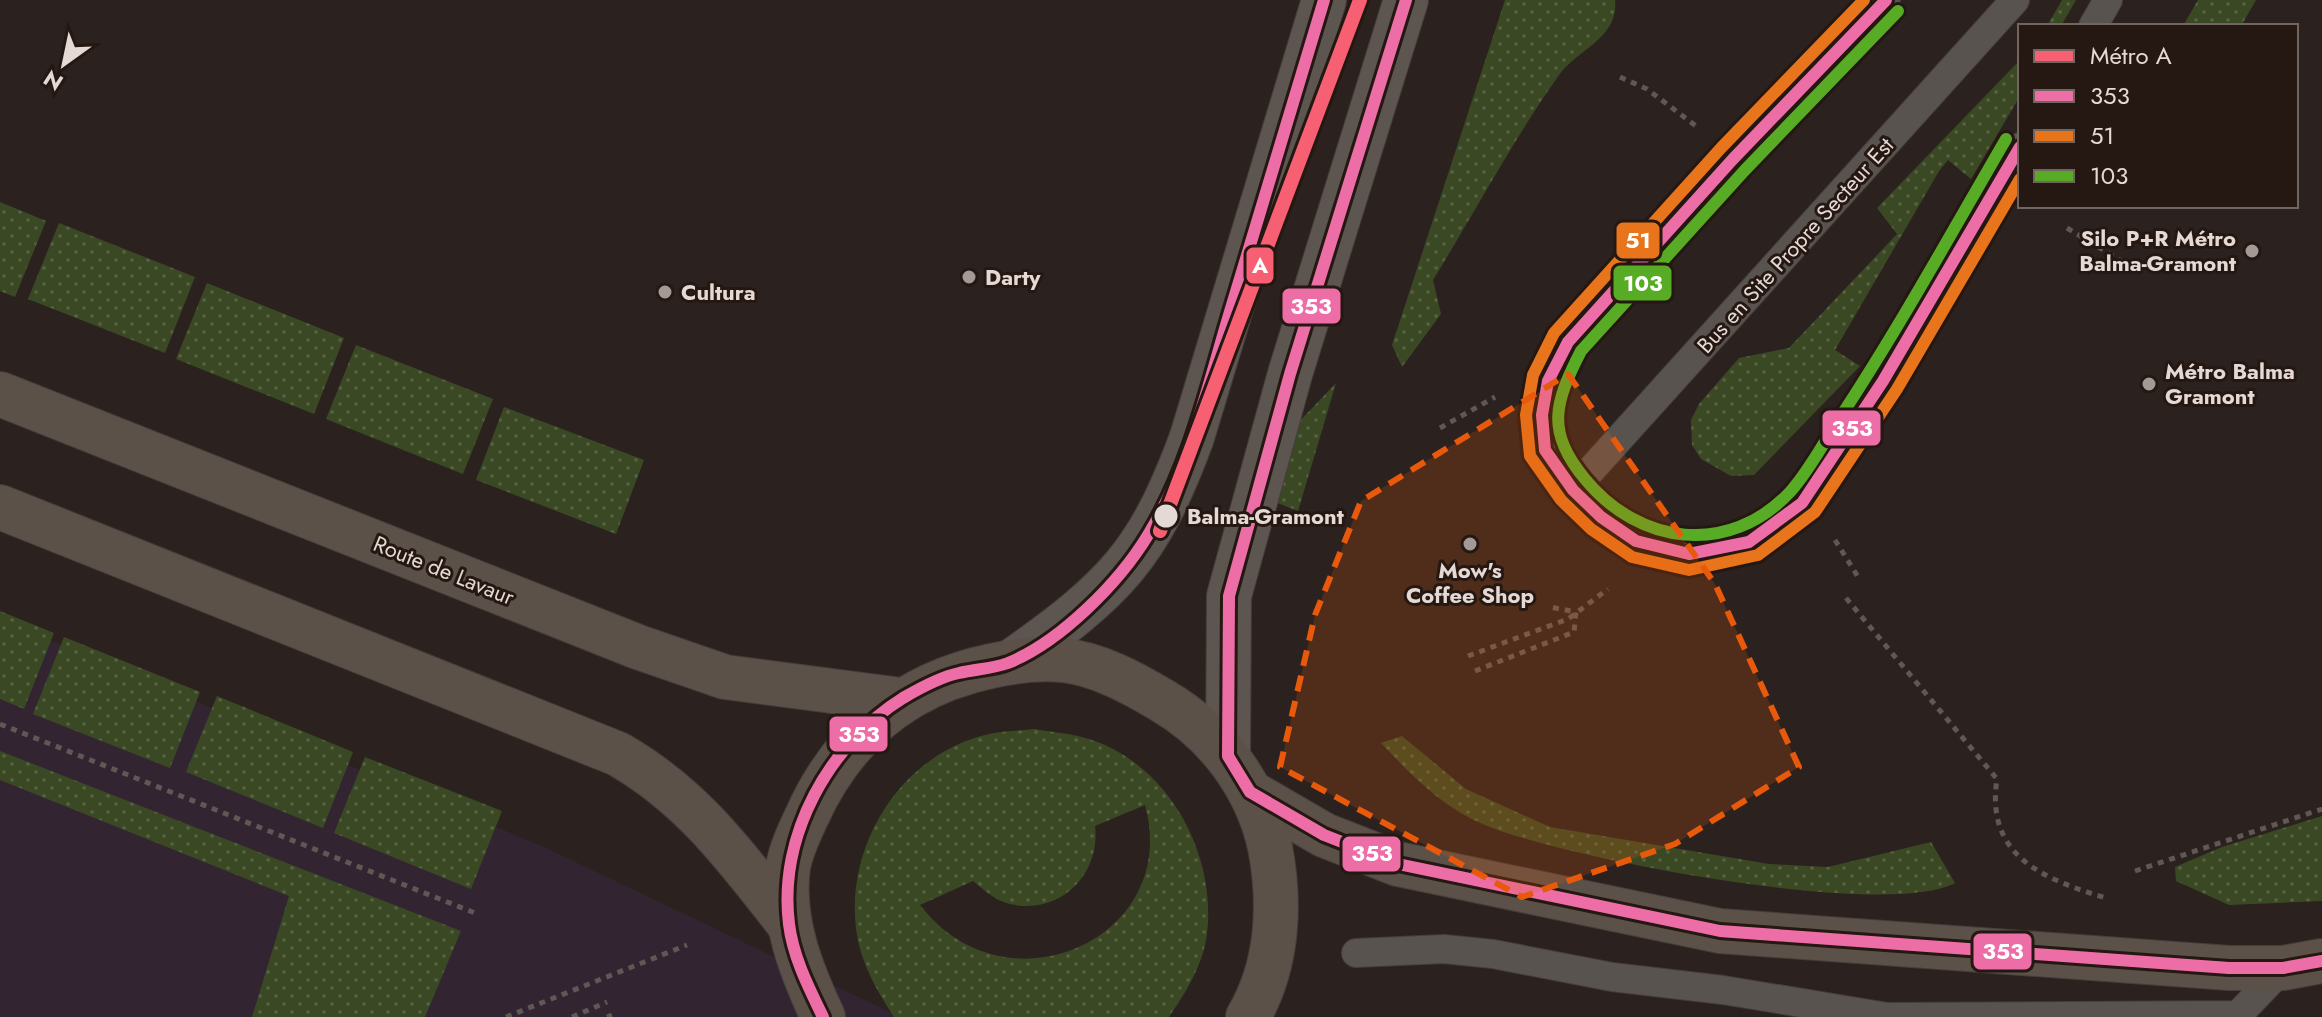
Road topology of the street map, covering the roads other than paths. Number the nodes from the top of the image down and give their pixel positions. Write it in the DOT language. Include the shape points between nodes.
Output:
graph roads {
  1 [pos="1324,0"];
  2 [pos="1406,0"];
  3 [pos="1886,0"];
  4 [pos="2015,0"];
  5 [pos="2108,0"];
  6 [pos="2094,24"];
  7 [pos="2018,150"];
  8 [pos="0,394"];
  9 [pos="1573,490"];
  10 [pos="0,507"];
  11 [pos="1011,662"];
  12 [pos="901,700"];
  13 [pos="1239,774"];
  14 [pos="789,924"];
  15 [pos="1356,953"];
  16 [pos="2303,964"];
  17 [pos="823,1017"];
  18 [pos="1248,1017"];
  1 -- 11 [label="street" via="1172,491 1152,530 1116,579 1083,611"];
  2 -- 13 [label="street" via="1303,331 1229,596"];
  3 -- 9 [label="lane" via="1568,342 1548,381 1542,415 1545,450"];
  4 -- 9 [label="lane, Bus en Site Propre Secteur Est"];
  5 -- 6 [label="lane"];
  7 -- 9 [label="lane" via="1883,381 1802,503 1749,542 1689,554 1636,541"];
  8 -- 12 [label="main road, Route de Lavaur" via="725,677"];
  10 -- 14 [label="main road" via="618,754 677,793 737,857"];
  11 -- 12 [label="main road" via="954,674"];
  11 -- 13 [label="main road" via="1062,660 1099,669 1187,714"];
  12 -- 14 [label="main road" via="840,756 818,793 788,866"];
  13 -- 16 [label="main road" via="1324,835 1398,864 1720,931 2123,962"];
  13 -- 18 [label="main road" via="1267,834 1277,911 1272,954"];
  14 -- 17 [label="main road" via="802,972"];
  15 -- 16 [label="lane" via="1444,949 1493,954 1887,1017 2238,1015"];
}
